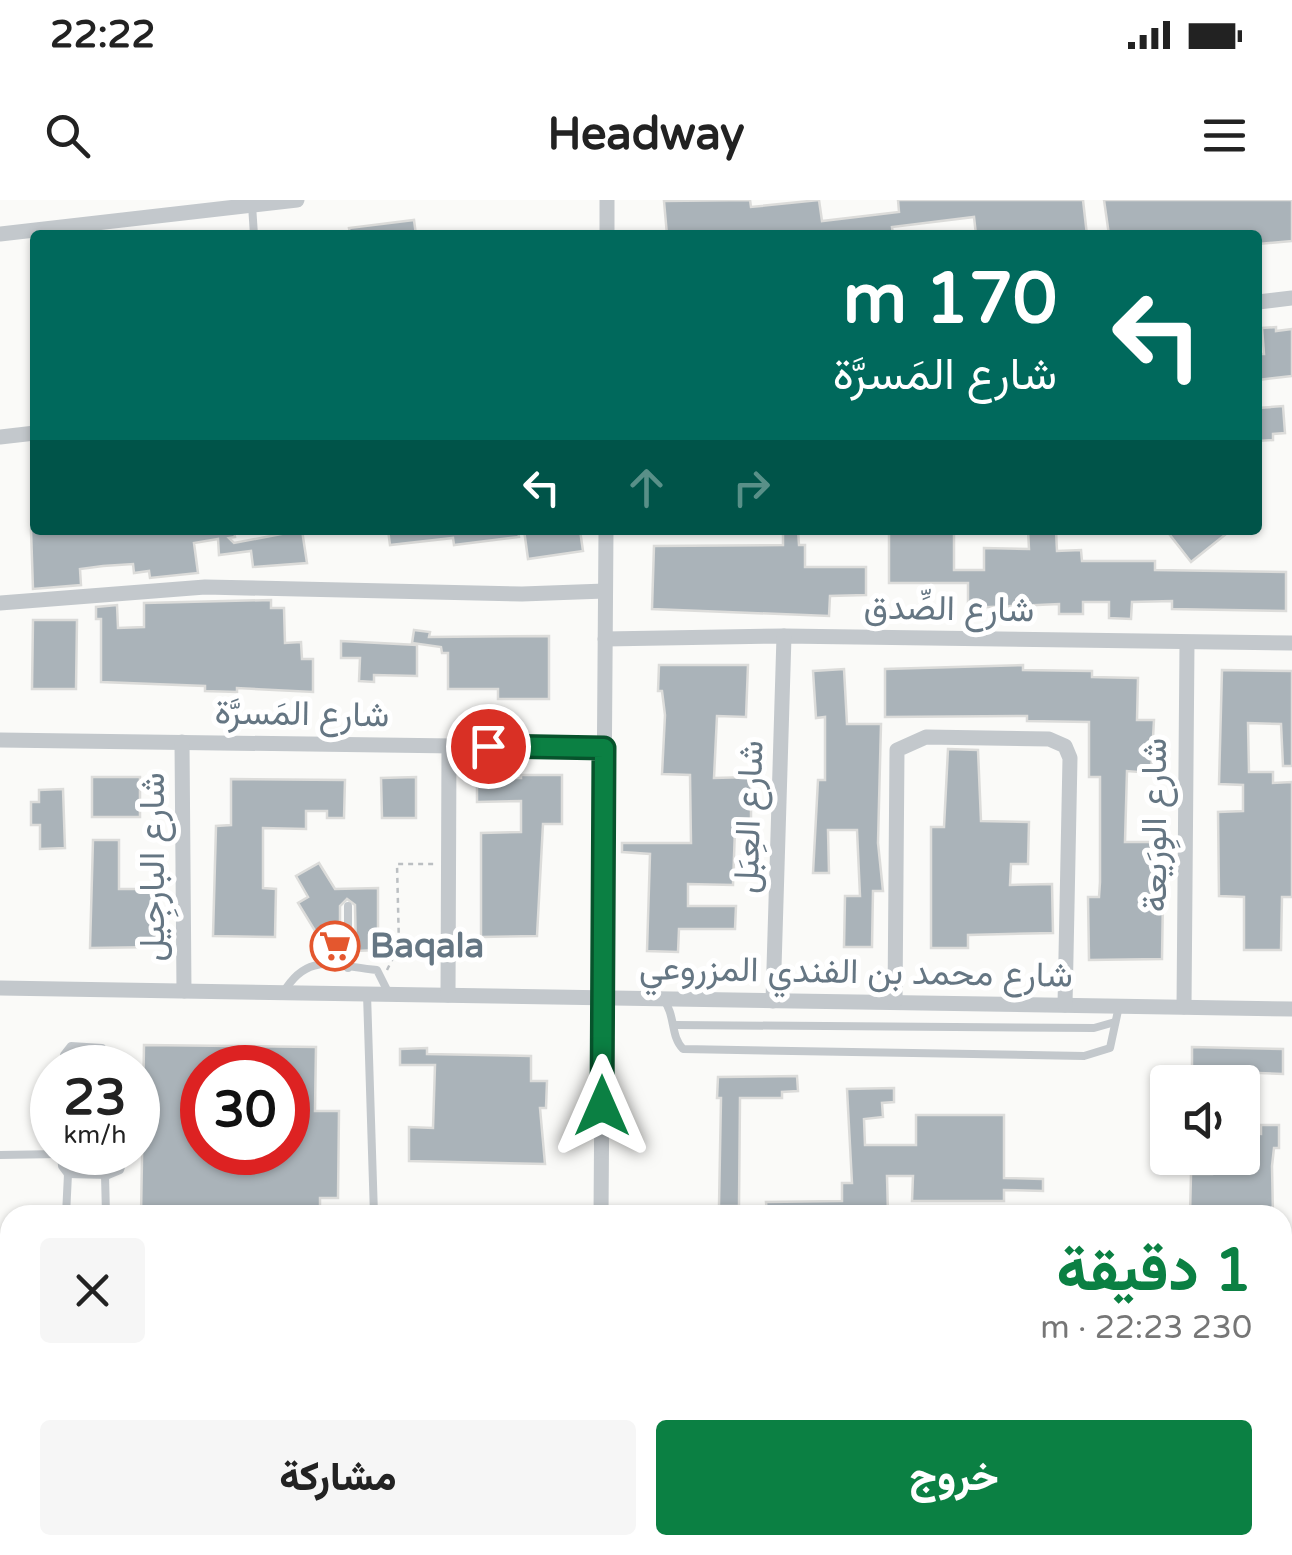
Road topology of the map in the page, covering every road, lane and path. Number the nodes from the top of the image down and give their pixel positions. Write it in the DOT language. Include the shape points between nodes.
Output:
graph roads {
  1 [pos="297,200"];
  2 [pos="607,200"];
  3 [pos="252,205"];
  4 [pos="35,230"];
  5 [pos="254,230"];
  6 [pos="606,230"];
  7 [pos="30,231"];
  8 [pos="0,234"];
  9 [pos="1292,298"];
  10 [pos="1262,302"];
  11 [pos="30,434"];
  12 [pos="0,437"];
  13 [pos="606,535"];
  14 [pos="605,591"];
  15 [pos="0,602"];
  16 [pos="784,636"];
  17 [pos="604,639"];
  18 [pos="1187,642"];
  19 [pos="1292,643"];
  20 [pos="0,740"];
  21 [pos="182,742"];
  22 [pos="448,746"];
  23 [pos="604,748"];
  24 [pos="448,864"];
  25 [pos="348,906"];
  26 [pos="348,968"];
  27 [pos="382,974"];
  28 [pos="0,988"];
  29 [pos="184,991"];
  30 [pos="284,993"];
  31 [pos="367,994"];
  32 [pos="389,994"];
  33 [pos="448,995"];
  34 [pos="602,998"];
  35 [pos="663,999"];
  36 [pos="774,1001"];
  37 [pos="895,1001"];
  38 [pos="1066,1005"];
  39 [pos="1184,1007"];
  40 [pos="1292,1009"];
  41 [pos="1117,1014"];
  42 [pos="676,1025"];
  43 [pos="30,1154"];
  44 [pos="0,1155"];
  45 [pos="68,1175"];
  46 [pos="105,1175"];
  47 [pos="66,1205"];
  48 [pos="106,1205"];
  49 [pos="374,1205"];
  50 [pos="601,1205"];
  51 [pos="1292,1472"];
  52 [pos="1292,1498"];
  1 -- 3 [label="street"];
  2 -- 6 [label="street"];
  3 -- 4 [label="street"];
  3 -- 5 [label="lane"];
  7 -- 8 [label="street"];
  9 -- 10 [label="street"];
  11 -- 12 [label="street"];
  13 -- 14 [label="street"];
  14 -- 15 [label="street" via="205,587"];
  14 -- 17 [label="street"];
  16 -- 17 [label="street, شارع الصِّدق"];
  16 -- 18 [label="street, شارع الصِّدق"];
  16 -- 36 [label="street, شارع العِبَل"];
  17 -- 23 [label="street"];
  18 -- 19 [label="street, شارع الصِّدق"];
  18 -- 39 [label="street, شارع الوِرَيعة"];
  20 -- 21 [label="street, شارع المَسرَّة"];
  21 -- 22 [label="street, شارع المَسرَّة"];
  21 -- 29 [label="street, شارع البارجِيل"];
  22 -- 23 [label="street, شارع المَسرَّة"];
  22 -- 24 [label="street"];
  23 -- 34 [label="street"];
  24 -- 27 [label="path" via="397,864 399,946"];
  24 -- 33 [label="street"];
  25 -- 26 [label="lane"];
  26 -- 27 [label="lane"];
  26 -- 30 [label="lane" via="304,966"];
  27 -- 32 [label="lane"];
  28 -- 29 [label="street, شارع محمد بن الفندي المزروعي"];
  29 -- 30 [label="street, شارع محمد بن الفندي المزروعي"];
  30 -- 31 [label="street, شارع محمد بن الفندي المزروعي"];
  31 -- 32 [label="street, شارع محمد بن الفندي المزروعي"];
  31 -- 49 [label="lane"];
  32 -- 33 [label="street, شارع محمد بن الفندي المزروعي"];
  33 -- 34 [label="street, شارع محمد بن الفندي المزروعي"];
  34 -- 35 [label="street, شارع محمد بن الفندي المزروعي"];
  34 -- 50 [label="street"];
  35 -- 36 [label="street, شارع محمد بن الفندي المزروعي"];
  35 -- 42 [label="lane"];
  36 -- 37 [label="street, شارع محمد بن الفندي المزروعي"];
  37 -- 38 [label="street, شارع محمد بن الفندي المزروعي"];
  37 -- 38 [label="street" via="897,750 926,737 1049,739 1070,758"];
  38 -- 41 [label="street, شارع محمد بن الفندي المزروعي"];
  39 -- 40 [label="street, شارع محمد بن الفندي المزروعي"];
  39 -- 41 [label="street, شارع محمد بن الفندي المزروعي"];
  41 -- 42 [label="lane" via="1094,1028"];
  41 -- 42 [label="lane" via="1110,1048 1084,1056 683,1049"];
  43 -- 44 [label="lane"];
  45 -- 47 [label="lane"];
  46 -- 48 [label="lane"];
  51 -- 52 [label="street"];
}
